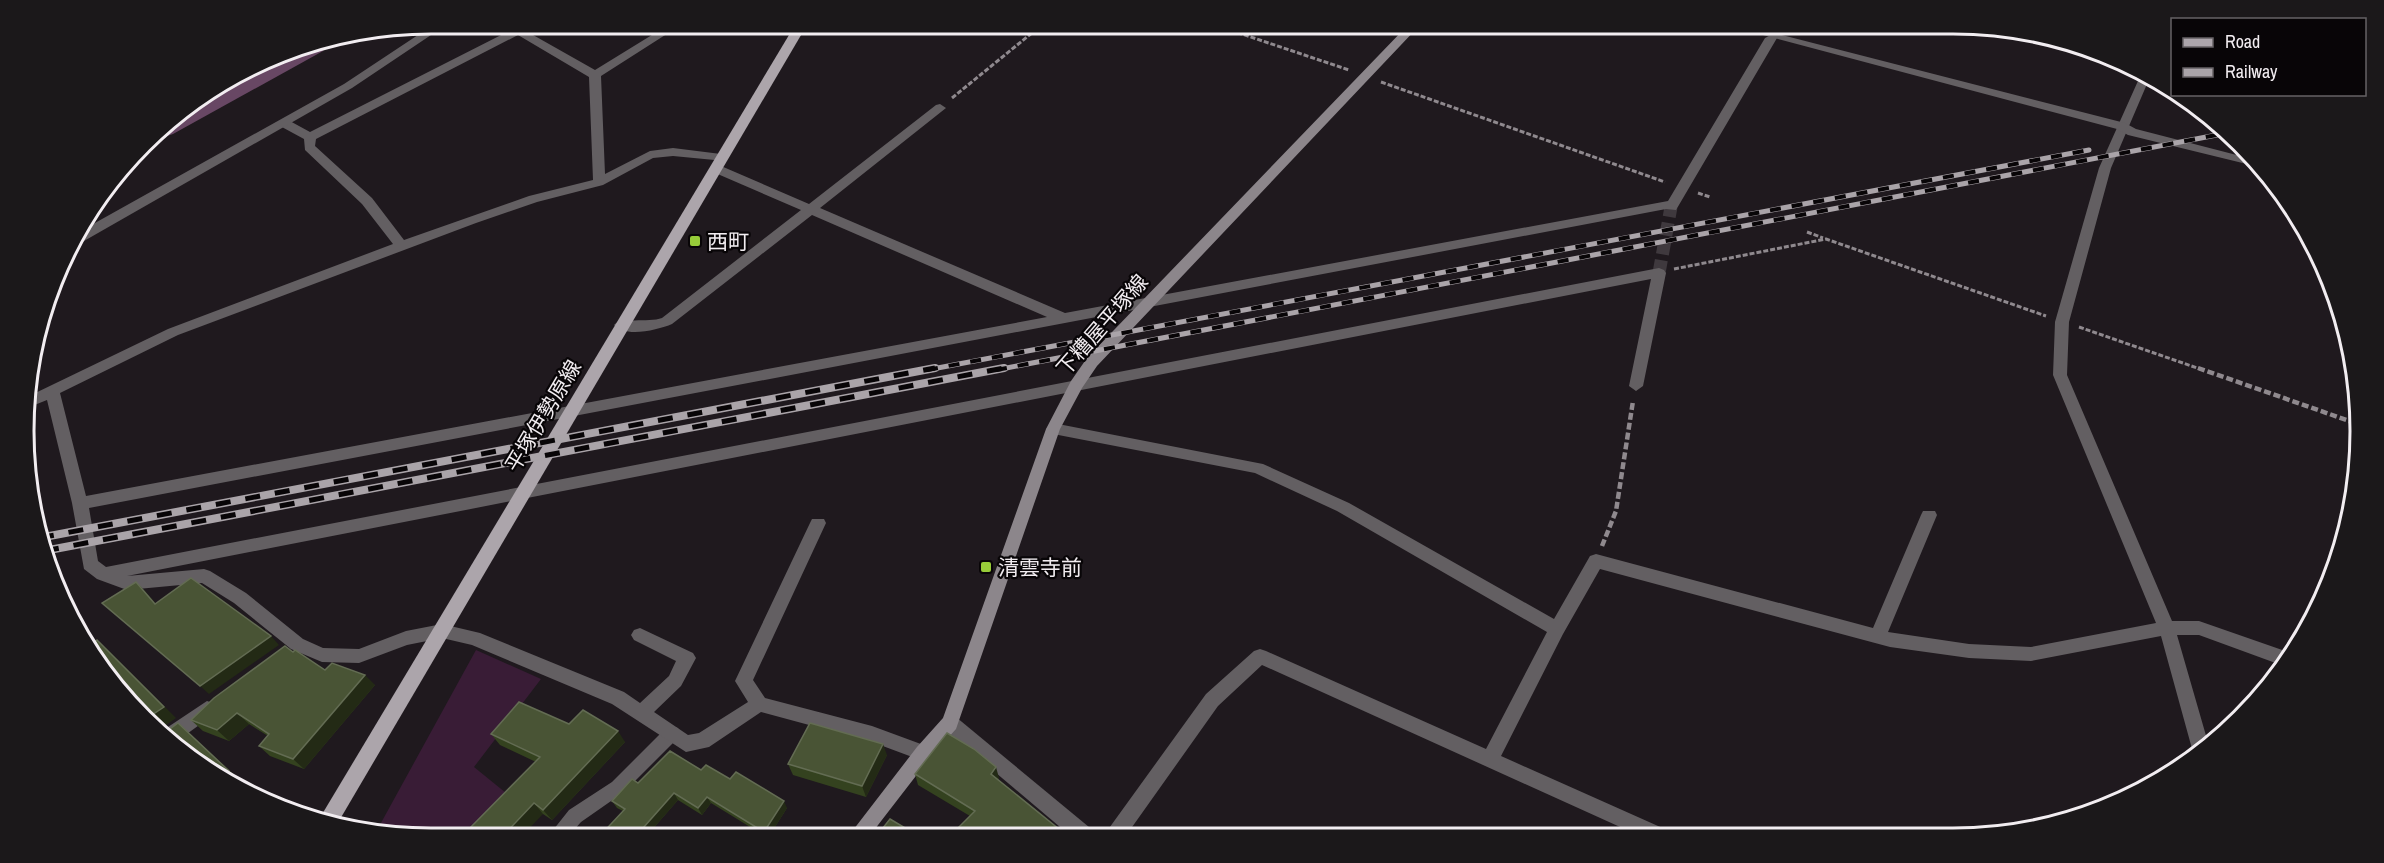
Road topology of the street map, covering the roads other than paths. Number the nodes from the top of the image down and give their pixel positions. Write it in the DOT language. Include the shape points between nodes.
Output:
graph roads {
  1 [pos="427,34"];
  2 [pos="512,34"];
  3 [pos="523,34"];
  4 [pos="662,34"];
  5 [pos="796,34"];
  6 [pos="1405,34"];
  7 [pos="1758,34"];
  8 [pos="1771,38"];
  9 [pos="595,75"];
  10 [pos="2142,83"];
  11 [pos="940,108"];
  12 [pos="284,123"];
  13 [pos="2121,126"];
  14 [pos="310,137"];
  15 [pos="2242,160"];
  16 [pos="719,163"];
  17 [pos="599,182"];
  18 [pos="812,209"];
  19 [pos="88,233"];
  20 [pos="401,246"];
  21 [pos="1144,305"];
  22 [pos="1063,318"];
  23 [pos="621,325"];
  24 [pos="1076,385"];
  25 [pos="1636,386"];
  26 [pos="52,390"];
  27 [pos="36,398"];
  28 [pos="570,413"];
  29 [pos="1053,429"];
  30 [pos="525,489"];
  31 [pos="80,503"];
  32 [pos="1929,515"];
  33 [pos="818,523"];
  34 [pos="103,574"];
  35 [pos="2167,628"];
  36 [pos="1557,629"];
  37 [pos="442,631"];
  38 [pos="640,635"];
  39 [pos="1878,637"];
  40 [pos="297,644"];
  41 [pos="278,657"];
  42 [pos="2279,657"];
  43 [pos="222,698"];
  44 [pos="759,704"];
  45 [pos="641,713"];
  46 [pos="950,723"];
  47 [pos="173,733"];
  48 [pos="672,734"];
  49 [pos="2199,742"];
  50 [pos="923,753"];
  51 [pos="1490,759"];
  52 [pos="332,816"];
  53 [pos="564,828"];
  54 [pos="864,828"];
  55 [pos="1076,828"];
  56 [pos="1120,828"];
  57 [pos="1642,828"];
  1 -- 12 [label="street"];
  2 -- 14 [label="street"];
  3 -- 9 [label="street"];
  4 -- 9 [label="street"];
  5 -- 16 [label="main road, 平塚伊勢原線"];
  6 -- 21 [label="main road, 下糟屋平塚線"];
  7 -- 8 [label="street"];
  8 -- 13 [label="street" via="1979,87"];
  8 -- 21 [label="street" via="1672,206 1376,258"];
  9 -- 17 [label="street"];
  10 -- 13 [label="street"];
  11 -- 18 [label="street"];
  12 -- 14 [label="street"];
  12 -- 19 [label="street"];
  13 -- 15 [label="street"];
  13 -- 35 [label="street" via="2105,168 2062,322 2060,375"];
  14 -- 20 [label="street" via="309,147 368,201"];
  16 -- 17 [label="street" via="673,152 650,154"];
  16 -- 18 [label="street"];
  16 -- 23 [label="main road, 平塚伊勢原線"];
  17 -- 20 [label="street" via="533,199"];
  18 -- 22 [label="street"];
  18 -- 23 [label="street" via="667,321 651,327"];
  20 -- 26 [label="street" via="174,332"];
  21 -- 22 [label="street"];
  21 -- 24 [label="main road, 下糟屋平塚線"];
  22 -- 28 [label="street"];
  23 -- 28 [label="main road, 平塚伊勢原線"];
  24 -- 25 [label="street" via="1659,273"];
  24 -- 29 [label="main road, 下糟屋平塚線"];
  24 -- 30 [label="street"];
  26 -- 27 [label="street"];
  26 -- 31 [label="street"];
  28 -- 30 [label="main road, 平塚伊勢原線"];
  28 -- 31 [label="street"];
  29 -- 36 [label="street" via="1258,468 1343,507"];
  29 -- 46 [label="main road, 下糟屋平塚線"];
  30 -- 34 [label="street"];
  30 -- 37 [label="main road, 平塚伊勢原線"];
  31 -- 34 [label="street" via="90,564"];
  32 -- 39 [label="street"];
  33 -- 44 [label="street" via="744,681"];
  34 -- 40 [label="street" via="127,583 204,576 240,598"];
  35 -- 39 [label="street" via="2031,654 1969,651"];
  35 -- 42 [label="street" via="2199,628"];
  35 -- 49 [label="street"];
  36 -- 39 [label="street" via="1596,561"];
  36 -- 51 [label="street"];
  37 -- 40 [label="street" via="406,638 359,656 322,655"];
  37 -- 45 [label="street" via="474,638 618,698"];
  37 -- 52 [label="main road, 平塚伊勢原線"];
  38 -- 45 [label="street" via="687,658 675,681"];
  40 -- 41 [label="street"];
  43 -- 47 [label="street"];
  44 -- 48 [label="street" via="703,741 686,744"];
  44 -- 50 [label="street" via="872,734"];
  45 -- 48 [label="street"];
  46 -- 50 [label="main road, 下糟屋平塚線"];
  46 -- 55 [label="street"];
  48 -- 53 [label="lane" via="618,787"];
  50 -- 54 [label="main road, 下糟屋平塚線"];
  51 -- 56 [label="street" via="1260,656 1212,700"];
  51 -- 57 [label="street"];
}
